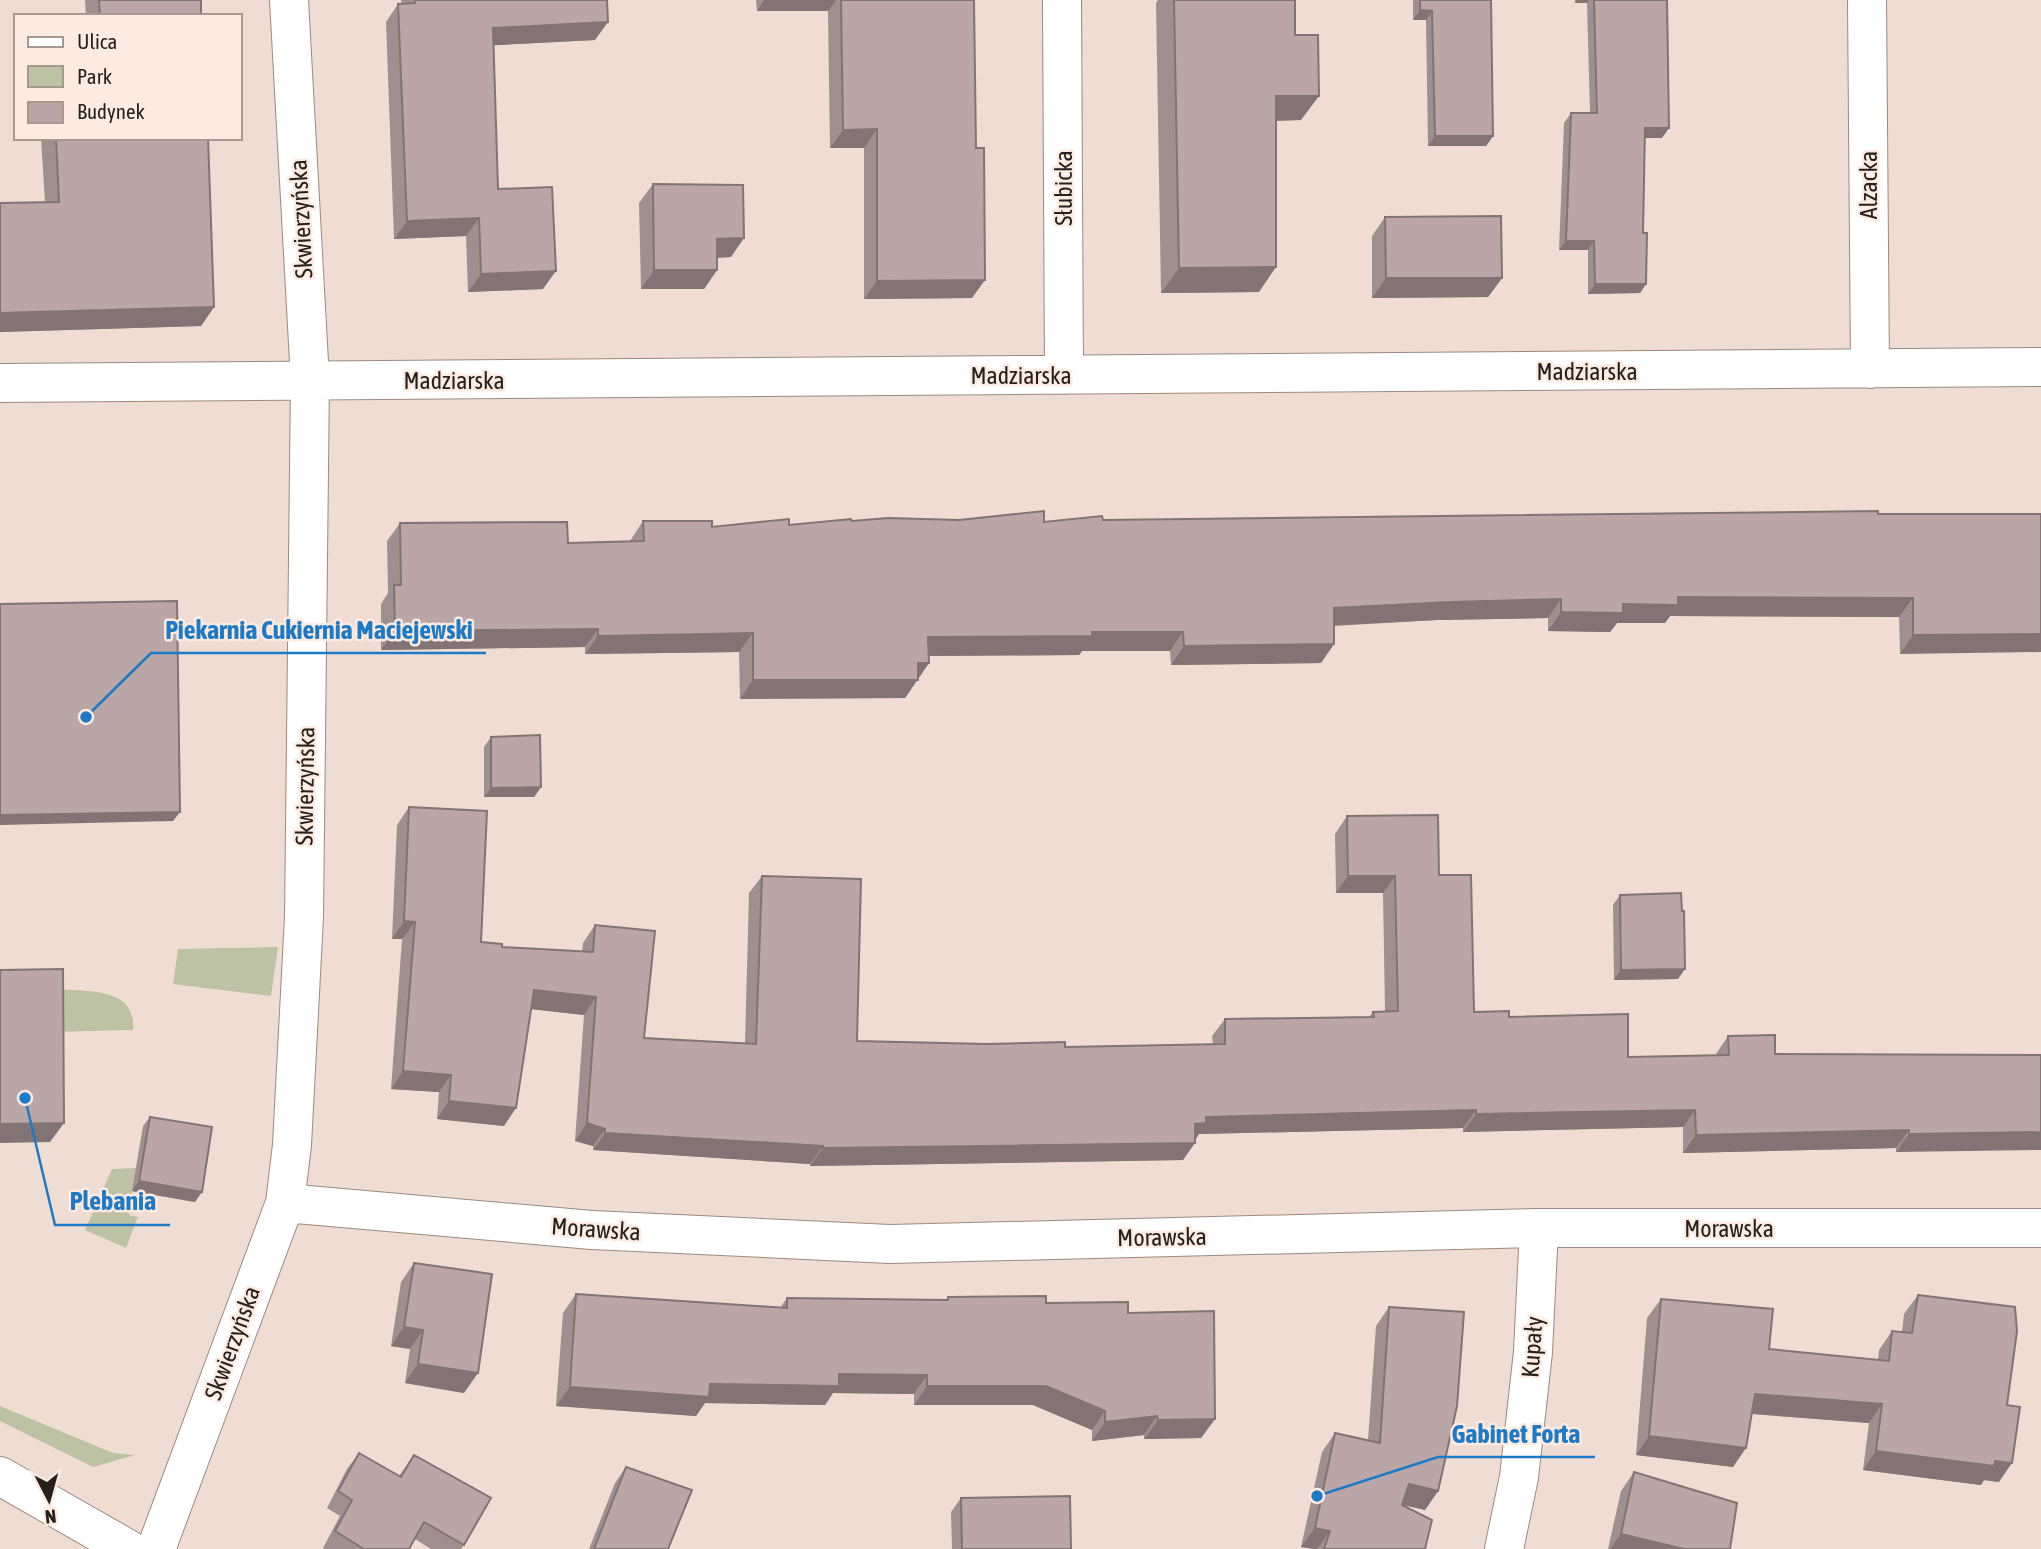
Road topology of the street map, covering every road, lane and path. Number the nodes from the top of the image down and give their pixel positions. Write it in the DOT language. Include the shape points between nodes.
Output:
graph roads {
  1 [pos="289,0"];
  2 [pos="1062,0"];
  3 [pos="1867,0"];
  4 [pos="2041,367"];
  5 [pos="1870,369"];
  6 [pos="1064,375"];
  7 [pos="310,380"];
  8 [pos="0,383"];
  9 [pos="285,1203"];
  10 [pos="1539,1228"];
  11 [pos="2041,1228"];
  12 [pos="0,1476"];
  13 [pos="128,1549"];
  14 [pos="156,1549"];
  15 [pos="1504,1549"];
  1 -- 7 [label="street, Skwierzyńska"];
  2 -- 6 [label="street, Słubicka"];
  3 -- 5 [label="street, Alzacka"];
  4 -- 5 [label="street, Madziarska"];
  5 -- 6 [label="street, Madziarska"];
  6 -- 7 [label="street, Madziarska"];
  7 -- 8 [label="street, Madziarska"];
  7 -- 9 [label="street, Skwierzyńska" via="304,917"];
  9 -- 10 [label="street, Morawska" via="592,1230 890,1244"];
  9 -- 14 [label="street, Skwierzyńska"];
  10 -- 11 [label="street, Morawska"];
  10 -- 15 [label="street, Kupały" via="1533,1352 1519,1477"];
  12 -- 13 [label="street"];
}
